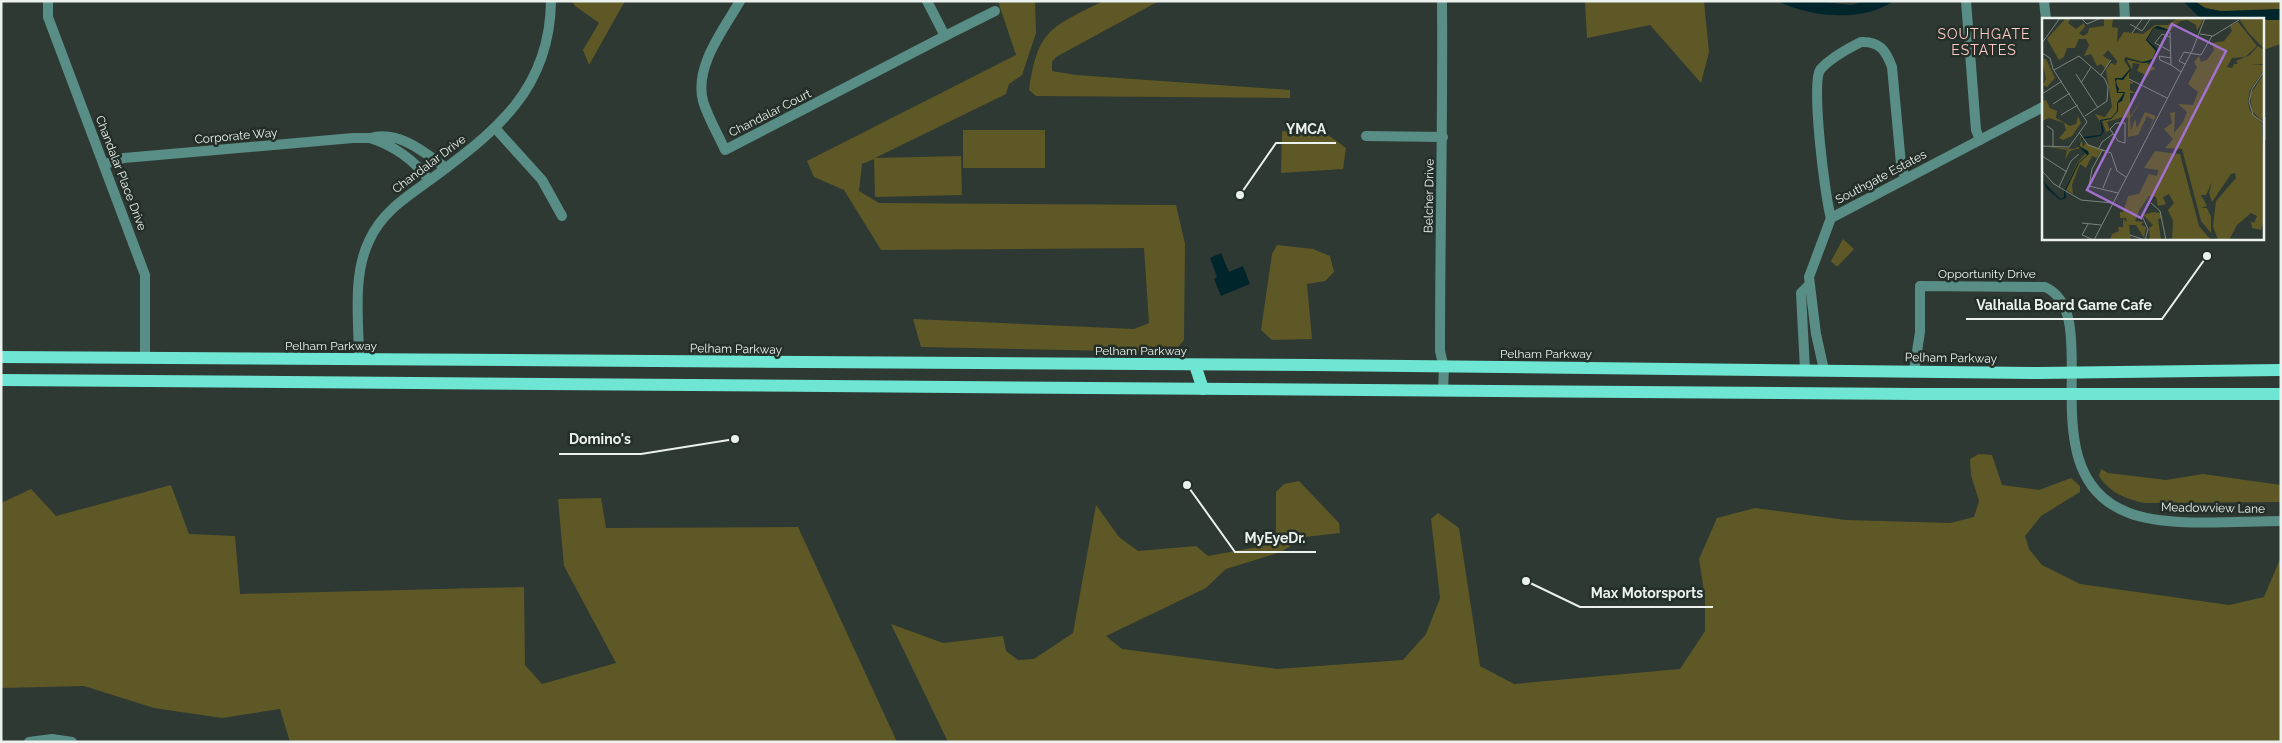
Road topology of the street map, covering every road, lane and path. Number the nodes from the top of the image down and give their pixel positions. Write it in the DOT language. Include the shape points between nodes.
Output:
graph roads {
  1 [pos="48,1"];
  2 [pos="552,1"];
  3 [pos="740,1"];
  4 [pos="927,1"];
  5 [pos="1442,1"];
  6 [pos="1966,1"];
  7 [pos="2044,1"];
  8 [pos="2124,1"];
  9 [pos="995,11"];
  10 [pos="2046,18"];
  11 [pos="2125,18"];
  12 [pos="945,36"];
  13 [pos="2042,108"];
  14 [pos="495,128"];
  15 [pos="1366,136"];
  16 [pos="1443,137"];
  17 [pos="370,138"];
  18 [pos="1980,140"];
  19 [pos="105,164"];
  20 [pos="446,168"];
  21 [pos="1905,178"];
  22 [pos="429,180"];
  23 [pos="562,216"];
  24 [pos="1831,218"];
  25 [pos="1809,285"];
  26 [pos="2,358"];
  27 [pos="128,358"];
  28 [pos="145,358"];
  29 [pos="358,360"];
  30 [pos="415,360"];
  31 [pos="645,362"];
  32 [pos="770,363"];
  33 [pos="904,364"];
  34 [pos="1195,366"];
  35 [pos="1393,367"];
  36 [pos="1444,368"];
  37 [pos="1518,368"];
  38 [pos="1584,368"];
  39 [pos="1805,370"];
  40 [pos="1824,370"];
  41 [pos="2281,370"];
  42 [pos="1914,371"];
  43 [pos="2072,372"];
  44 [pos="5,380"];
  45 [pos="126,381"];
  46 [pos="359,383"];
  47 [pos="417,383"];
  48 [pos="646,385"];
  49 [pos="770,386"];
  50 [pos="904,387"];
  51 [pos="1202,389"];
  52 [pos="1392,390"];
  53 [pos="1443,390"];
  54 [pos="1517,391"];
  55 [pos="1583,392"];
  56 [pos="1825,392"];
  57 [pos="2072,394"];
  58 [pos="2281,394"];
  59 [pos="2281,521"];
  60 [pos="29,742"];
  61 [pos="72,742"];
  1 -- 19 [label="street, Chandalar Place Drive" via="48,17"];
  2 -- 14 [label="street, Chandalar Drive" via="549,34 536,76 516,106"];
  3 -- 12 [label="street, Chandalar Court" via="708,61 702,83 705,107 725,150"];
  4 -- 12 [label="street"];
  5 -- 16 [label="street, Belcher Drive"];
  6 -- 18 [label="street" via="1976,130"];
  7 -- 10 [label="street"];
  8 -- 11 [label="street"];
  9 -- 12 [label="street, Chandalar Court"];
  13 -- 18 [label="street, Southgate Estates"];
  14 -- 20 [label="street, Chandalar Drive"];
  14 -- 23 [label="street" via="542,180"];
  15 -- 16 [label="street"];
  16 -- 36 [label="street, Belcher Drive" via="1440,351"];
  17 -- 19 [label="street, Corporate Way" via="134,157"];
  17 -- 20 [label="street, Corporate Way" via="396,137"];
  17 -- 22 [label="street, Corporate Way" via="402,153"];
  18 -- 21 [label="street, Southgate Estates"];
  19 -- 28 [label="street, Chandalar Place Drive" via="145,274"];
  20 -- 22 [label="street, Chandalar Drive"];
  21 -- 24 [label="street, Southgate Estates"];
  21 -- 24 [label="street" via="1892,67 1883,48 1875,43 1861,42 1826,65 1818,75 1826,198"];
  22 -- 29 [label="street, Chandalar Drive" via="385,216 363,254"];
  24 -- 25 [label="street, Southgate Estates" via="1808,277"];
  25 -- 39 [label="street, Southgate Estates" via="1800,294"];
  25 -- 40 [label="street, Southgate Estates"];
  26 -- 27 [label="main road, Pelham Parkway"];
  26 -- 44 [label="main road"];
  27 -- 28 [label="main road, Pelham Parkway"];
  27 -- 45 [label="main road"];
  28 -- 29 [label="main road, Pelham Parkway"];
  29 -- 30 [label="main road, Pelham Parkway"];
  29 -- 46 [label="main road"];
  30 -- 31 [label="main road, Pelham Parkway"];
  30 -- 47 [label="main road"];
  31 -- 32 [label="main road, Pelham Parkway"];
  31 -- 48 [label="main road"];
  32 -- 33 [label="main road, Pelham Parkway"];
  32 -- 49 [label="main road"];
  33 -- 34 [label="main road, Pelham Parkway"];
  33 -- 50 [label="main road"];
  34 -- 35 [label="main road, Pelham Parkway"];
  34 -- 51 [label="main road"];
  35 -- 36 [label="main road, Pelham Parkway"];
  35 -- 52 [label="main road"];
  36 -- 37 [label="main road, Pelham Parkway"];
  36 -- 53 [label="street, Belcher Drive"];
  37 -- 38 [label="main road, Pelham Parkway"];
  37 -- 54 [label="main road"];
  38 -- 39 [label="main road, Pelham Parkway"];
  38 -- 55 [label="main road"];
  39 -- 40 [label="main road, Pelham Parkway"];
  40 -- 42 [label="main road, Pelham Parkway"];
  40 -- 56 [label="main road"];
  41 -- 43 [label="main road, Pelham Parkway"];
  42 -- 43 [label="main road, Pelham Parkway"];
  42 -- 43 [label="street, Opportunity Drive" via="1920,332 1920,286 2040,286 2057,294 2066,309"];
  43 -- 57 [label="street, Meadowview Lane"];
  44 -- 45 [label="main road"];
  45 -- 46 [label="main road"];
  46 -- 47 [label="main road"];
  47 -- 48 [label="main road"];
  48 -- 49 [label="main road"];
  49 -- 50 [label="main road"];
  50 -- 51 [label="main road"];
  51 -- 52 [label="main road"];
  52 -- 53 [label="main road"];
  53 -- 54 [label="main road"];
  54 -- 55 [label="main road"];
  55 -- 56 [label="main road"];
  56 -- 57 [label="main road"];
  57 -- 58 [label="main road"];
  57 -- 59 [label="street, Meadowview Lane" via="2073,435 2080,463 2096,489 2118,507 2129,513 2161,520"];
  60 -- 61 [label="street" via="52,739"];
}
